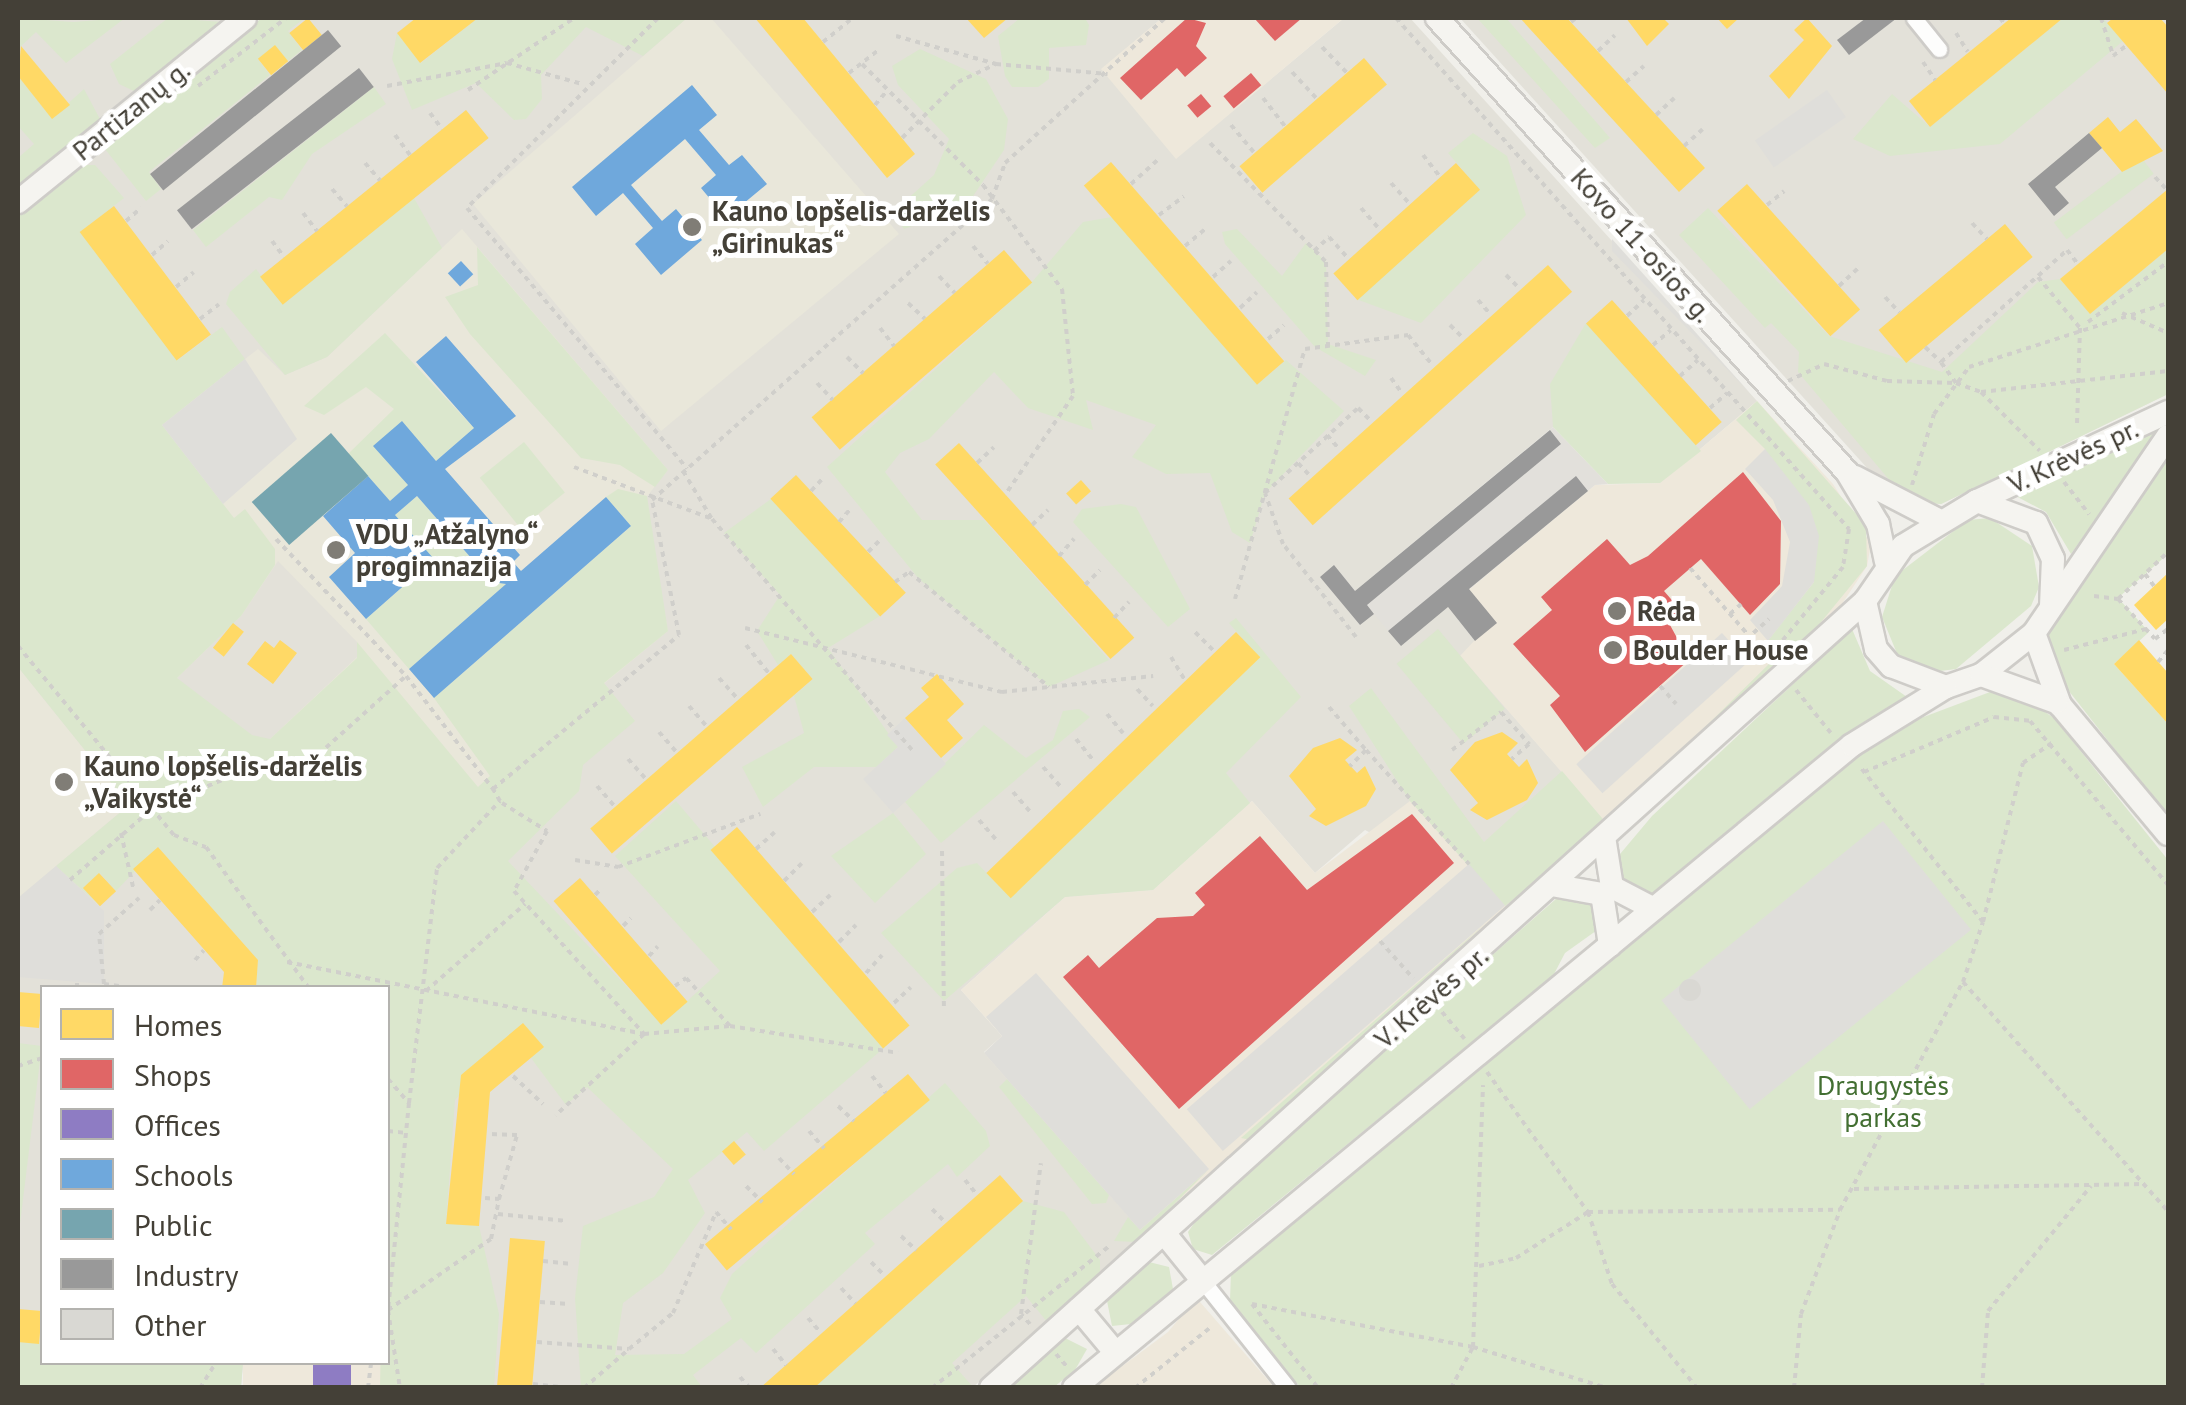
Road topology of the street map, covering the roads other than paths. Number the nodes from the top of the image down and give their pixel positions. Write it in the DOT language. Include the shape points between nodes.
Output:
graph roads {
  1 [pos="245,18"];
  2 [pos="1437,18"];
  3 [pos="1914,18"];
  4 [pos="1939,48"];
  5 [pos="18,202"];
  6 [pos="2168,412"];
  7 [pos="2168,436"];
  8 [pos="1848,472"];
  9 [pos="1978,501"];
  10 [pos="1936,519"];
  11 [pos="1886,561"];
  12 [pos="1865,601"];
  13 [pos="2051,606"];
  14 [pos="2034,633"];
  15 [pos="1981,675"];
  16 [pos="1946,688"];
  17 [pos="2060,705"];
  18 [pos="2168,834"];
  19 [pos="1605,843"];
  20 [pos="1557,886"];
  21 [pos="1654,908"];
  22 [pos="1610,944"];
  23 [pos="1164,1233"];
  24 [pos="1202,1280"];
  25 [pos="1079,1310"];
  26 [pos="1115,1352"];
  27 [pos="991,1388"];
  28 [pos="1074,1388"];
  29 [pos="1288,1388"];
  1 -- 5 [label="main road, Partizanų g."];
  2 -- 8 [label="main road, Kovo 11-osios g."];
  3 -- 4 [label="street"];
  6 -- 9 [label="main road, V. Krėvės pr."];
  7 -- 13 [label="main road, V. Krėvės pr."];
  8 -- 10 [label="main road, Kovo 11-osios g."];
  8 -- 11 [label="main road, Kovo 11-osios g." via="1878,524"];
  9 -- 10 [label="main road"];
  9 -- 13 [label="main road" via="2036,524 2053,559"];
  10 -- 11 [label="main road"];
  11 -- 12 [label="main road"];
  12 -- 16 [label="main road" via="1876,649 1891,666"];
  12 -- 19 [label="main road, V. Krėvės pr."];
  13 -- 14 [label="main road"];
  14 -- 15 [label="main road"];
  14 -- 17 [label="main road"];
  15 -- 16 [label="main road"];
  15 -- 17 [label="main road" via="2023,683"];
  16 -- 21 [label="main road" via="1846,751"];
  17 -- 18 [label="main road"];
  19 -- 20 [label="main road, V. Krėvės pr."];
  19 -- 21 [label="main road" via="1612,887"];
  20 -- 22 [label="main road" via="1602,894"];
  20 -- 23 [label="main road, V. Krėvės pr."];
  21 -- 22 [label="main road"];
  22 -- 24 [label="main road"];
  23 -- 24 [label="main road"];
  23 -- 25 [label="main road, V. Krėvės pr."];
  24 -- 26 [label="main road"];
  24 -- 29 [label="street"];
  25 -- 26 [label="main road"];
  25 -- 27 [label="main road, V. Krėvės pr."];
  26 -- 28 [label="main road"];
}
